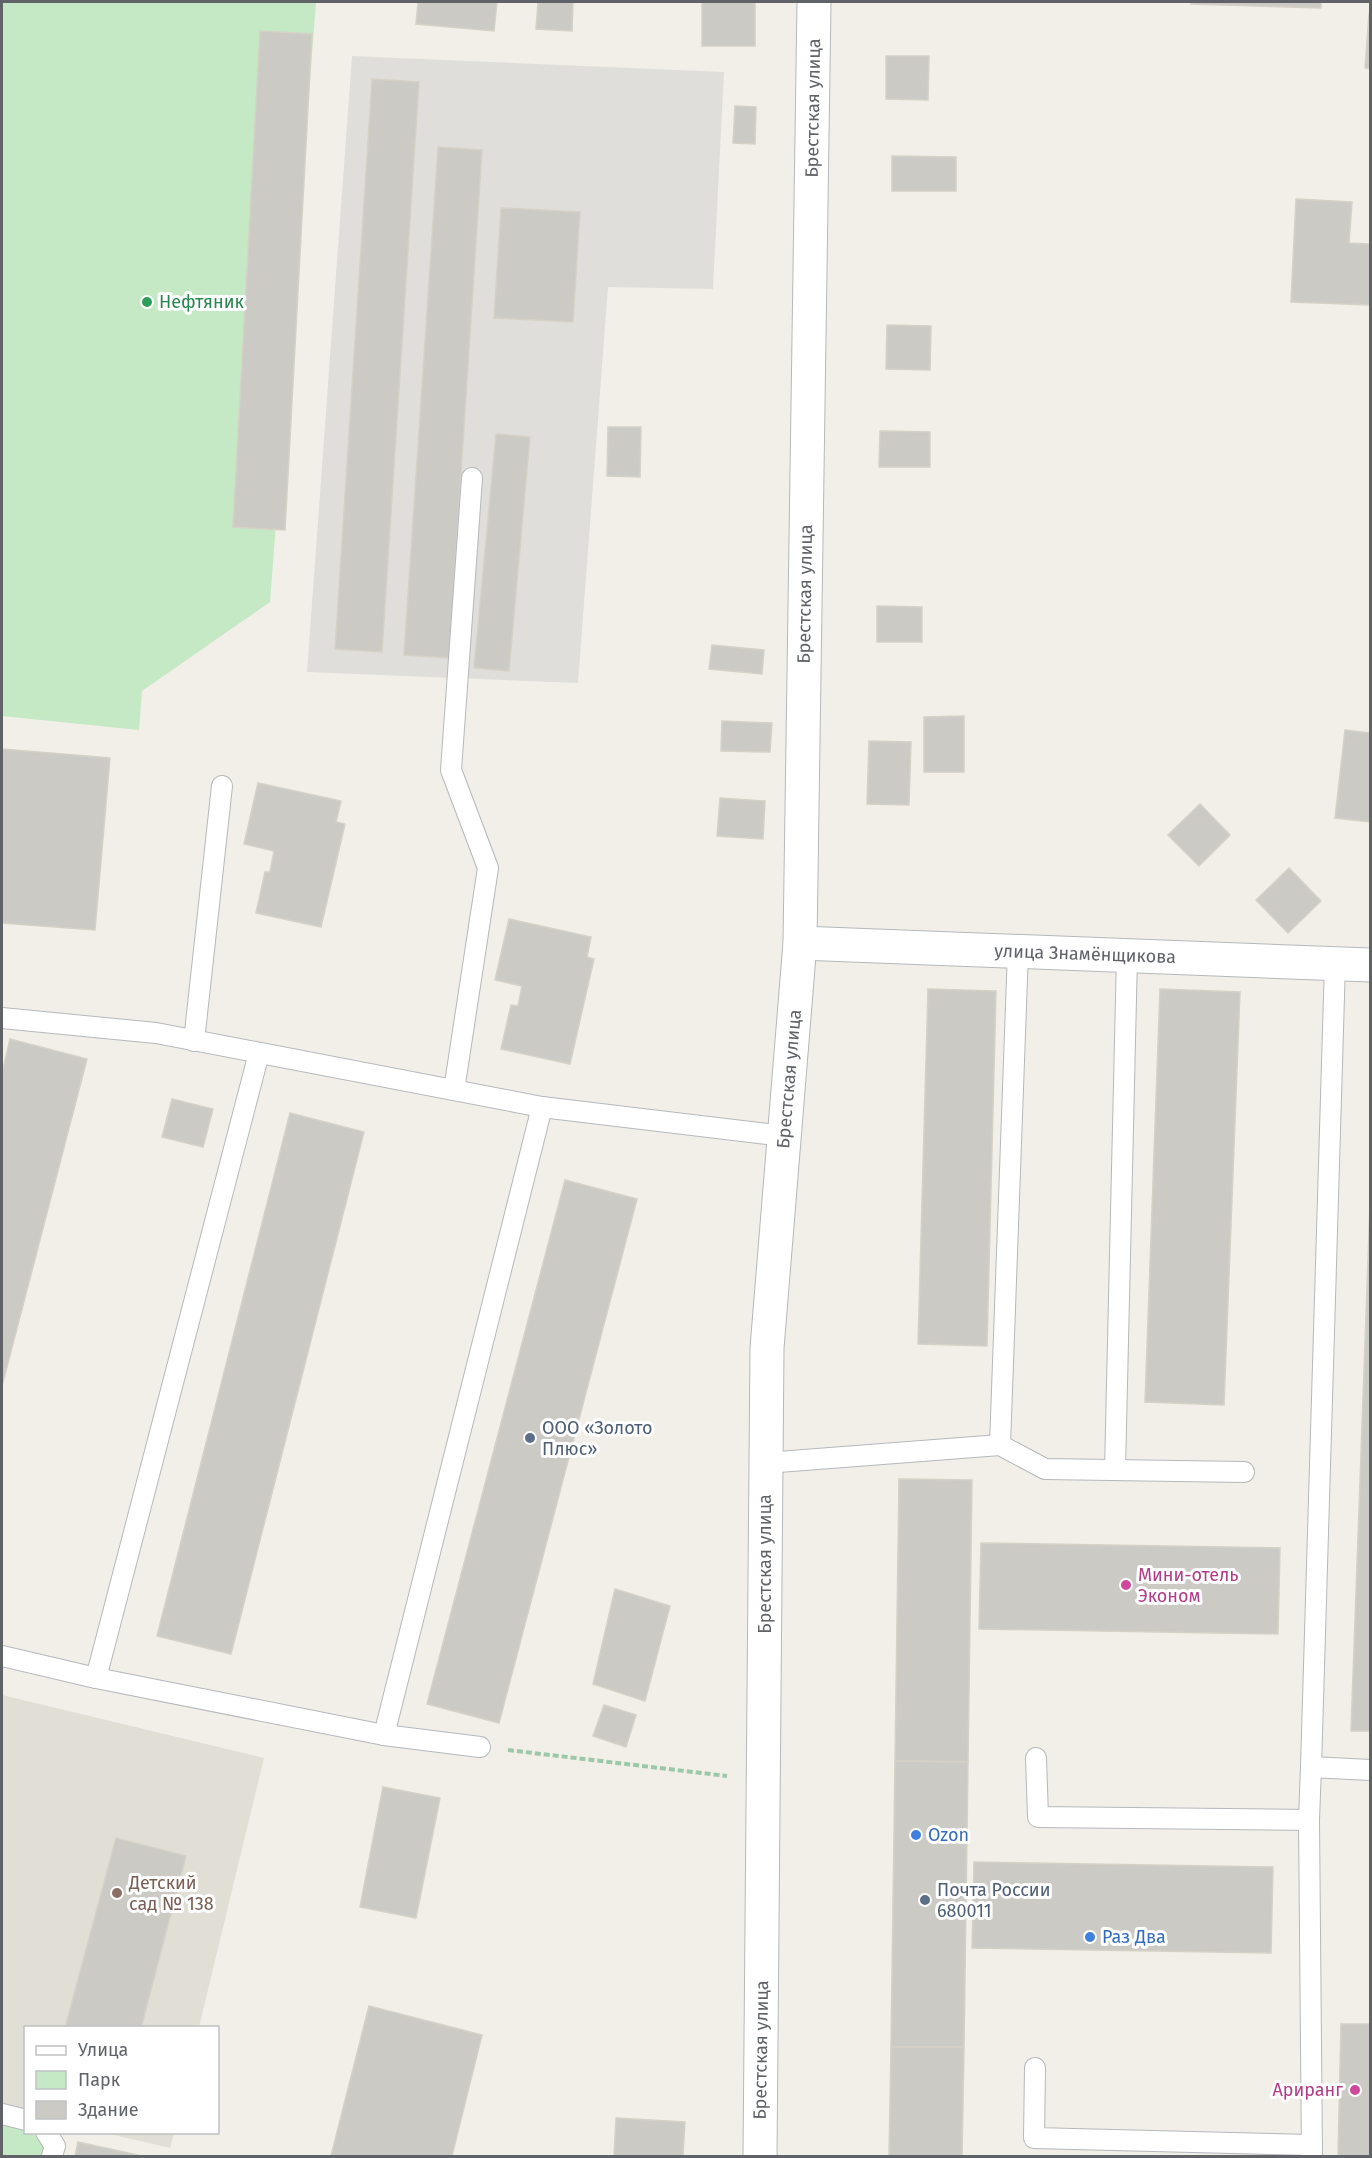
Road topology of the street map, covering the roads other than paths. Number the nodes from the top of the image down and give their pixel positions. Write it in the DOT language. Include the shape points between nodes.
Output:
graph roads {
  1 [pos="814,2"];
  2 [pos="472,478"];
  3 [pos="222,786"];
  4 [pos="800,943"];
  5 [pos="1018,951"];
  6 [pos="1127,955"];
  7 [pos="1335,963"];
  8 [pos="1371,965"];
  9 [pos="2,1018"];
  10 [pos="194,1041"];
  11 [pos="259,1053"];
  12 [pos="453,1090"];
  13 [pos="542,1107"];
  14 [pos="784,1136"];
  15 [pos="1000,1445"];
  16 [pos="765,1463"];
  17 [pos="1115,1470"];
  18 [pos="1244,1472"];
  19 [pos="2,1656"];
  20 [pos="96,1678"];
  21 [pos="384,1735"];
  22 [pos="480,1747"];
  23 [pos="1036,1758"];
  24 [pos="1311,1767"];
  25 [pos="1371,1770"];
  26 [pos="1309,1820"];
  27 [pos="1035,2067"];
  28 [pos="2,2114"];
  29 [pos="24,2120"];
  30 [pos="47,2134"];
  31 [pos="1312,2151"];
  32 [pos="52,2157"];
  33 [pos="760,2157"];
  1 -- 4 [label="street, Брестская улица"];
  2 -- 12 [label="lane" via="451,770 488,868"];
  3 -- 10 [label="lane"];
  4 -- 5 [label="street, улица Знамёнщикова"];
  4 -- 14 [label="street, Брестская улица"];
  5 -- 6 [label="street, улица Знамёнщикова"];
  5 -- 15 [label="lane"];
  6 -- 7 [label="street, улица Знамёнщикова"];
  6 -- 17 [label="lane"];
  7 -- 8 [label="street, улица Знамёнщикова"];
  7 -- 24 [label="lane"];
  9 -- 10 [label="lane"];
  10 -- 11 [label="lane"];
  11 -- 12 [label="lane"];
  11 -- 20 [label="lane"];
  12 -- 13 [label="lane"];
  13 -- 14 [label="lane"];
  13 -- 21 [label="lane"];
  14 -- 16 [label="street, Брестская улица" via="766,1348"];
  15 -- 16 [label="lane"];
  15 -- 17 [label="lane" via="1046,1469"];
  16 -- 33 [label="street, Брестская улица"];
  17 -- 18 [label="lane"];
  19 -- 20 [label="lane"];
  20 -- 21 [label="lane"];
  21 -- 22 [label="lane"];
  23 -- 26 [label="lane" via="1038,1817"];
  24 -- 25 [label="lane"];
  24 -- 26 [label="lane"];
  26 -- 31 [label="lane"];
  27 -- 31 [label="lane" via="1034,2138"];
  28 -- 29 [label="lane"];
  30 -- 32 [label="lane" via="55,2146"];
}
